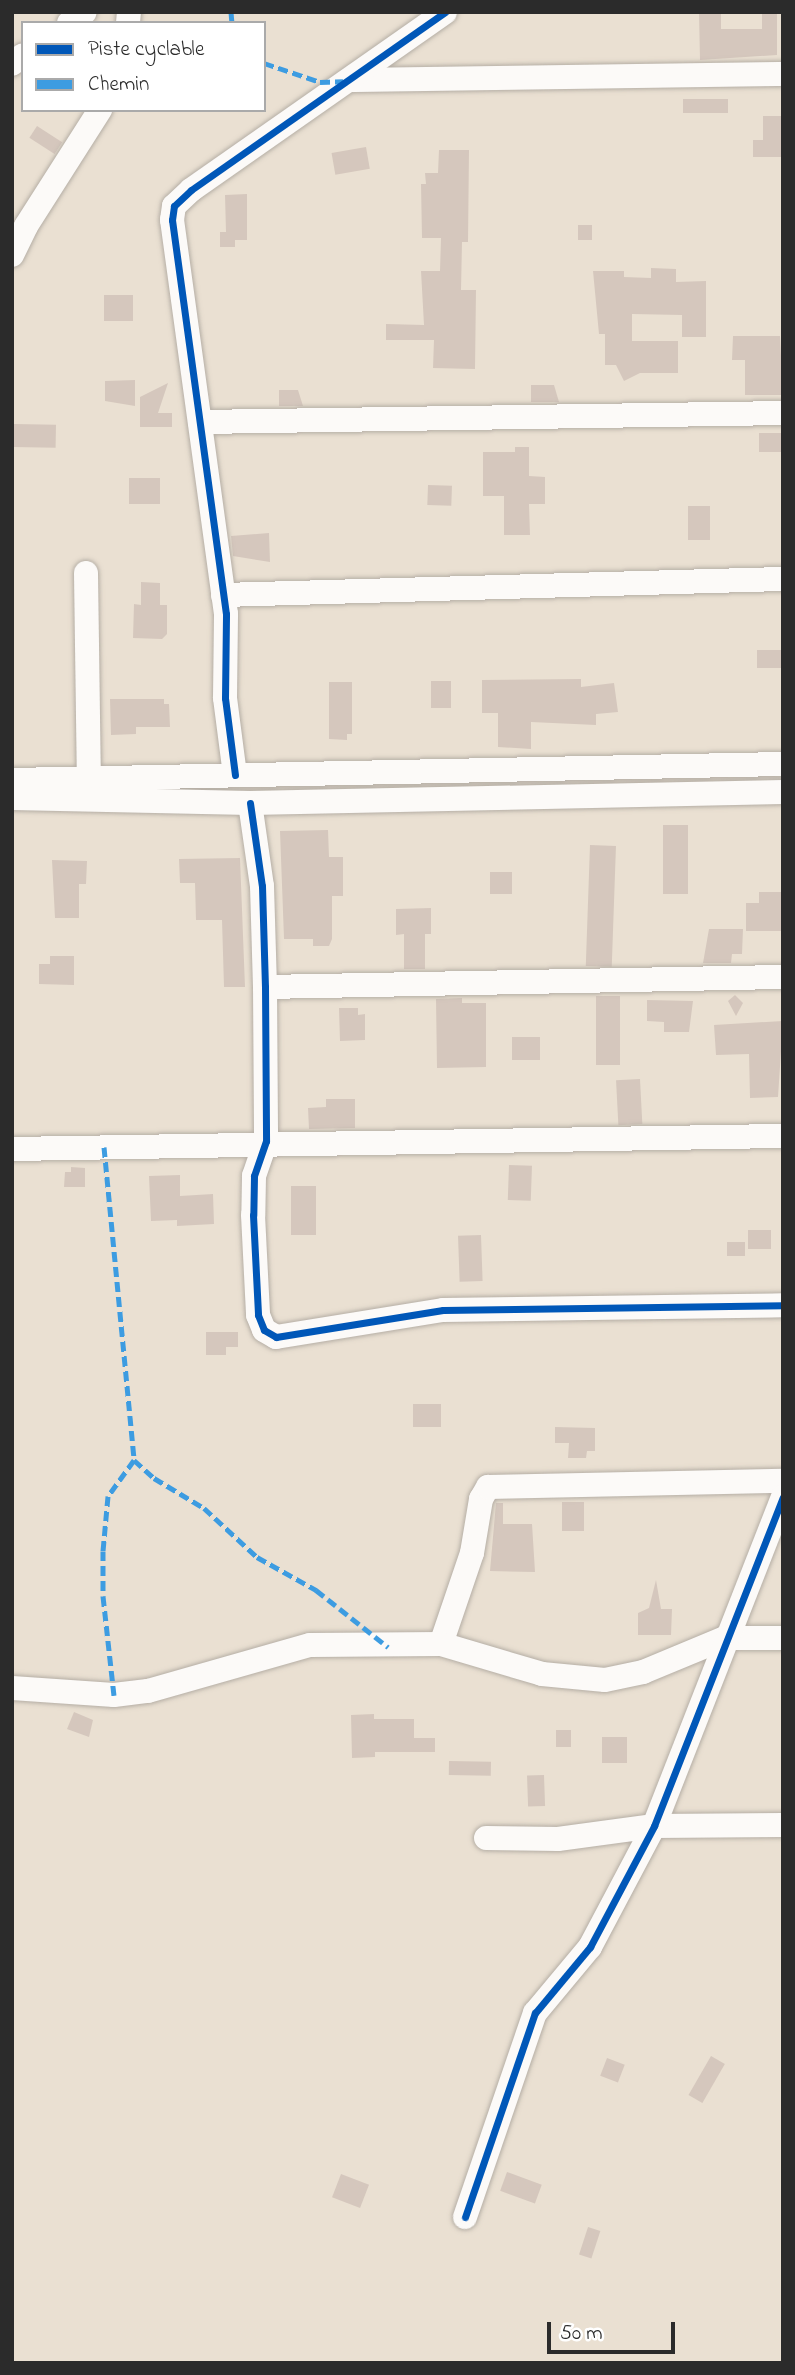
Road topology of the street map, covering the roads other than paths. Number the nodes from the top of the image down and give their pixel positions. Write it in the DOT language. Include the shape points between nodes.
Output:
graph roads {
  1 [pos="445,12"];
  2 [pos="783,74"];
  3 [pos="350,80"];
  4 [pos="99,112"];
  5 [pos="12,256"];
  6 [pos="783,413"];
  7 [pos="200,422"];
  8 [pos="86,573"];
  9 [pos="783,579"];
  10 [pos="223,594"];
  11 [pos="783,764"];
  12 [pos="235,775"];
  13 [pos="89,776"];
  14 [pos="12,780"];
  15 [pos="783,792"];
  16 [pos="12,798"];
  17 [pos="250,803"];
  18 [pos="783,977"];
  19 [pos="265,987"];
  20 [pos="783,1136"];
  21 [pos="266,1141"];
  22 [pos="12,1149"];
  23 [pos="783,1306"];
  24 [pos="783,1482"];
  25 [pos="783,1497"];
  26 [pos="725,1638"];
  27 [pos="783,1638"];
  28 [pos="441,1644"];
  29 [pos="12,1688"];
  30 [pos="783,1825"];
  31 [pos="654,1826"];
  32 [pos="486,1838"];
  33 [pos="465,2217"];
  1 -- 3 [label="street"];
  2 -- 3 [label="street"];
  3 -- 7 [label="street" via="174,206 172,220"];
  4 -- 5 [label="street"];
  6 -- 7 [label="street"];
  7 -- 10 [label="street"];
  8 -- 13 [label="street"];
  9 -- 10 [label="street"];
  10 -- 12 [label="street" via="225,698"];
  11 -- 12 [label="street"];
  12 -- 13 [label="street"];
  13 -- 14 [label="street"];
  15 -- 17 [label="street"];
  16 -- 17 [label="street"];
  17 -- 19 [label="street" via="262,886"];
  18 -- 19 [label="street"];
  19 -- 21 [label="street"];
  20 -- 21 [label="street"];
  21 -- 22 [label="street"];
  21 -- 23 [label="street" via="254,1176 258,1315 264,1330 276,1337 443,1310"];
  24 -- 28 [label="street" via="488,1487 481,1499 472,1553"];
  25 -- 26 [label="street"];
  26 -- 27 [label="street"];
  26 -- 28 [label="street" via="643,1672 605,1680 542,1674"];
  26 -- 31 [label="street"];
  28 -- 29 [label="street" via="310,1645 148,1691 114,1695"];
  30 -- 31 [label="street"];
  31 -- 32 [label="street" via="558,1839"];
  31 -- 33 [label="street" via="590,1947 535,2013"];
}
